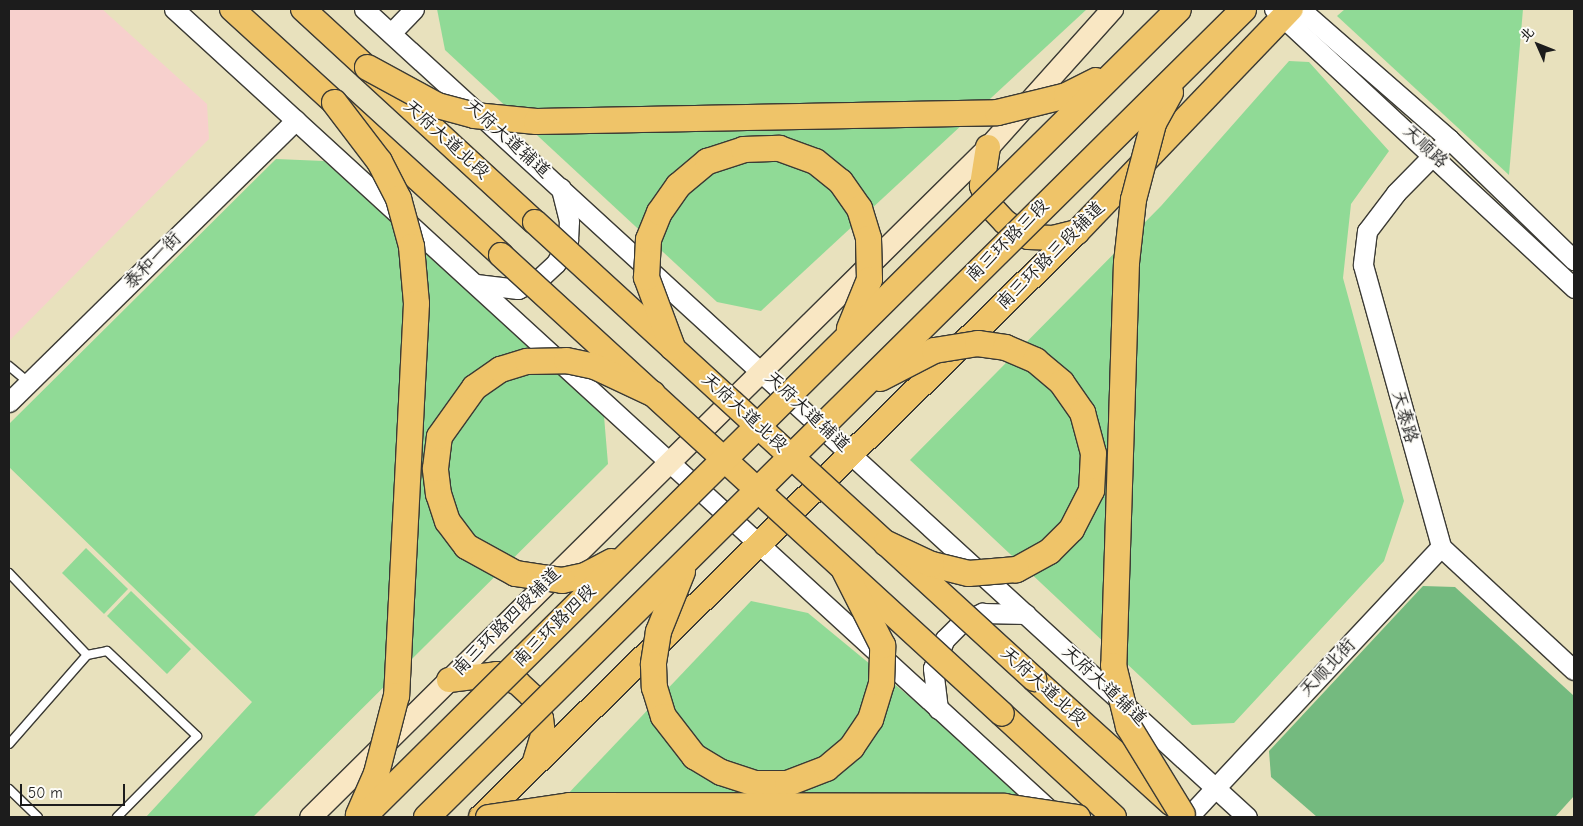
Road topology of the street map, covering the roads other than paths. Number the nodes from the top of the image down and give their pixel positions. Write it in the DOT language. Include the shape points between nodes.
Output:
graph roads {
  1 [pos="174,9"];
  2 [pos="232,9"];
  3 [pos="303,9"];
  4 [pos="364,9"];
  5 [pos="414,9"];
  6 [pos="1112,9"];
  7 [pos="1178,9"];
  8 [pos="1243,9"];
  9 [pos="1287,11"];
  10 [pos="391,33"];
  11 [pos="1122,65"];
  12 [pos="367,68"];
  13 [pos="1183,68"];
  14 [pos="334,102"];
  15 [pos="296,120"];
  16 [pos="1449,139"];
  17 [pos="988,147"];
  18 [pos="1434,155"];
  19 [pos="561,188"];
  20 [pos="1077,232"];
  21 [pos="1574,260"];
  22 [pos="474,284"];
  23 [pos="1574,288"];
  24 [pos="841,343"];
  25 [pos="672,347"];
  26 [pos="9,366"];
  27 [pos="762,370"];
  28 [pos="30,383"];
  29 [pos="858,390"];
  30 [pos="652,393"];
  31 [pos="9,402"];
  32 [pos="852,453"];
  33 [pos="669,462"];
  34 [pos="886,543"];
  35 [pos="759,544"];
  36 [pos="1441,546"];
  37 [pos="632,550"];
  38 [pos="687,559"];
  39 [pos="844,570"];
  40 [pos="9,573"];
  41 [pos="1026,614"];
  42 [pos="87,655"];
  43 [pos="1574,670"];
  44 [pos="449,680"];
  45 [pos="938,709"];
  46 [pos="9,744"];
  47 [pos="533,766"];
  48 [pos="9,789"];
  49 [pos="1216,789"];
  50 [pos="1186,816"];
  51 [pos="38,817"];
  52 [pos="118,817"];
  53 [pos="310,817"];
  54 [pos="357,817"];
  55 [pos="362,817"];
  56 [pos="426,817"];
  57 [pos="481,817"];
  58 [pos="488,817"];
  59 [pos="1057,817"];
  60 [pos="1077,817"];
  61 [pos="1114,817"];
  62 [pos="1247,817"];
  1 -- 15 [label="street"];
  2 -- 14 [label="main road"];
  3 -- 12 [label="main road, 天府大道北段"];
  4 -- 10 [label="street, 天府大道辅道"];
  5 -- 10 [label="street"];
  6 -- 17 [label="main road"];
  7 -- 11 [label="highway, bridge"];
  8 -- 13 [label="highway, 南三环路三段, bridge"];
  9 -- 16 [label="street, 天顺路"];
  9 -- 18 [label="street, 天顺路"];
  9 -- 20 [label="main road, 南三环路三段辅道"];
  10 -- 19 [label="street, 天府大道辅道"];
  11 -- 12 [label="highway, bridge" via="1066,96 997,112 536,121 474,116 437,105"];
  11 -- 24 [label="highway, bridge"];
  12 -- 25 [label="main road, 天府大道北段, bridge"];
  13 -- 29 [label="highway, 南三环路三段, bridge"];
  13 -- 50 [label="highway, bridge" via="1153,124 1133,199 1126,262 1113,665 1128,726"];
  14 -- 30 [label="main road, bridge"];
  14 -- 54 [label="highway, bridge" via="379,161 398,198 412,246 416,303 396,694 376,772"];
  15 -- 22 [label="street"];
  15 -- 28 [label="street, 泰和一街"];
  16 -- 18 [label="street, 天泰路"];
  16 -- 21 [label="street, 天顺路"];
  17 -- 20 [label="main road" via="982,186 991,207 1005,222 1028,237 1053,238"];
  17 -- 27 [label="main road"];
  18 -- 23 [label="street, 天顺路"];
  18 -- 36 [label="street, 天泰路" via="1367,231 1363,265"];
  19 -- 22 [label="street" via="569,220 568,240 556,263 540,278 518,289"];
  19 -- 27 [label="street, 天府大道辅道"];
  20 -- 32 [label="main road, 南三环路三段辅道"];
  22 -- 33 [label="street"];
  24 -- 25 [label="highway, bridge" via="869,279 868,238 859,208 840,181 815,160 779,148 743,149 707,161 678,185 660,212 648,239 646,277"];
  24 -- 37 [label="highway, 南三环路四段, bridge"];
  25 -- 34 [label="main road, 天府大道北段, bridge"];
  26 -- 28 [label="lane"];
  27 -- 32 [label="street, 天府大道辅道"];
  27 -- 33 [label="main road, 南三环路四段辅道"];
  28 -- 31 [label="street, 泰和一街"];
  29 -- 34 [label="highway, bridge" via="934,350 977,343 1005,347 1035,360 1061,382 1082,412 1093,453 1091,490 1071,529 1049,551 1016,569 968,573 931,564"];
  29 -- 38 [label="highway, 南三环路三段, bridge"];
  30 -- 37 [label="highway, bridge" via="594,366 566,360 527,361 500,369 474,387 452,413 439,436 435,468 448,521 466,546 489,562 515,573 562,580 585,575"];
  30 -- 39 [label="main road, bridge"];
  32 -- 35 [label="main road, 南三环路三段辅道"];
  32 -- 41 [label="street, 天府大道辅道"];
  33 -- 35 [label="street"];
  33 -- 44 [label="main road, 南三环路四段辅道"];
  34 -- 50 [label="main road, 天府大道北段, bridge"];
  35 -- 45 [label="street"];
  35 -- 47 [label="main road, 南三环路三段辅道"];
  36 -- 43 [label="street"];
  36 -- 49 [label="street, 天顺北街"];
  37 -- 55 [label="highway, 南三环路四段, bridge"];
  38 -- 39 [label="highway, bridge" via="658,631 654,687 663,716 694,756 722,772 754,783 787,783 826,768 851,747 870,719 880,683 882,645"];
  38 -- 56 [label="highway, bridge"];
  39 -- 61 [label="main road, bridge"];
  40 -- 42 [label="lane"];
  41 -- 45 [label="street" via="982,613 960,624 945,639 933,668"];
  41 -- 49 [label="street, 天府大道辅道"];
  42 -- 46 [label="lane"];
  42 -- 52 [label="lane" via="106,651 197,736"];
  44 -- 47 [label="main road" via="497,674 518,683 532,696 541,718 543,735"];
  44 -- 53 [label="main road, 南三环路四段辅道"];
  45 -- 59 [label="street"];
  47 -- 57 [label="main road, 南三环路三段辅道"];
  48 -- 51 [label="lane"];
  49 -- 50 [label="street, 天顺北街"];
  49 -- 62 [label="street, 天府大道辅道"];
  58 -- 60 [label="highway, bridge" via="569,805 1004,806"];
}
